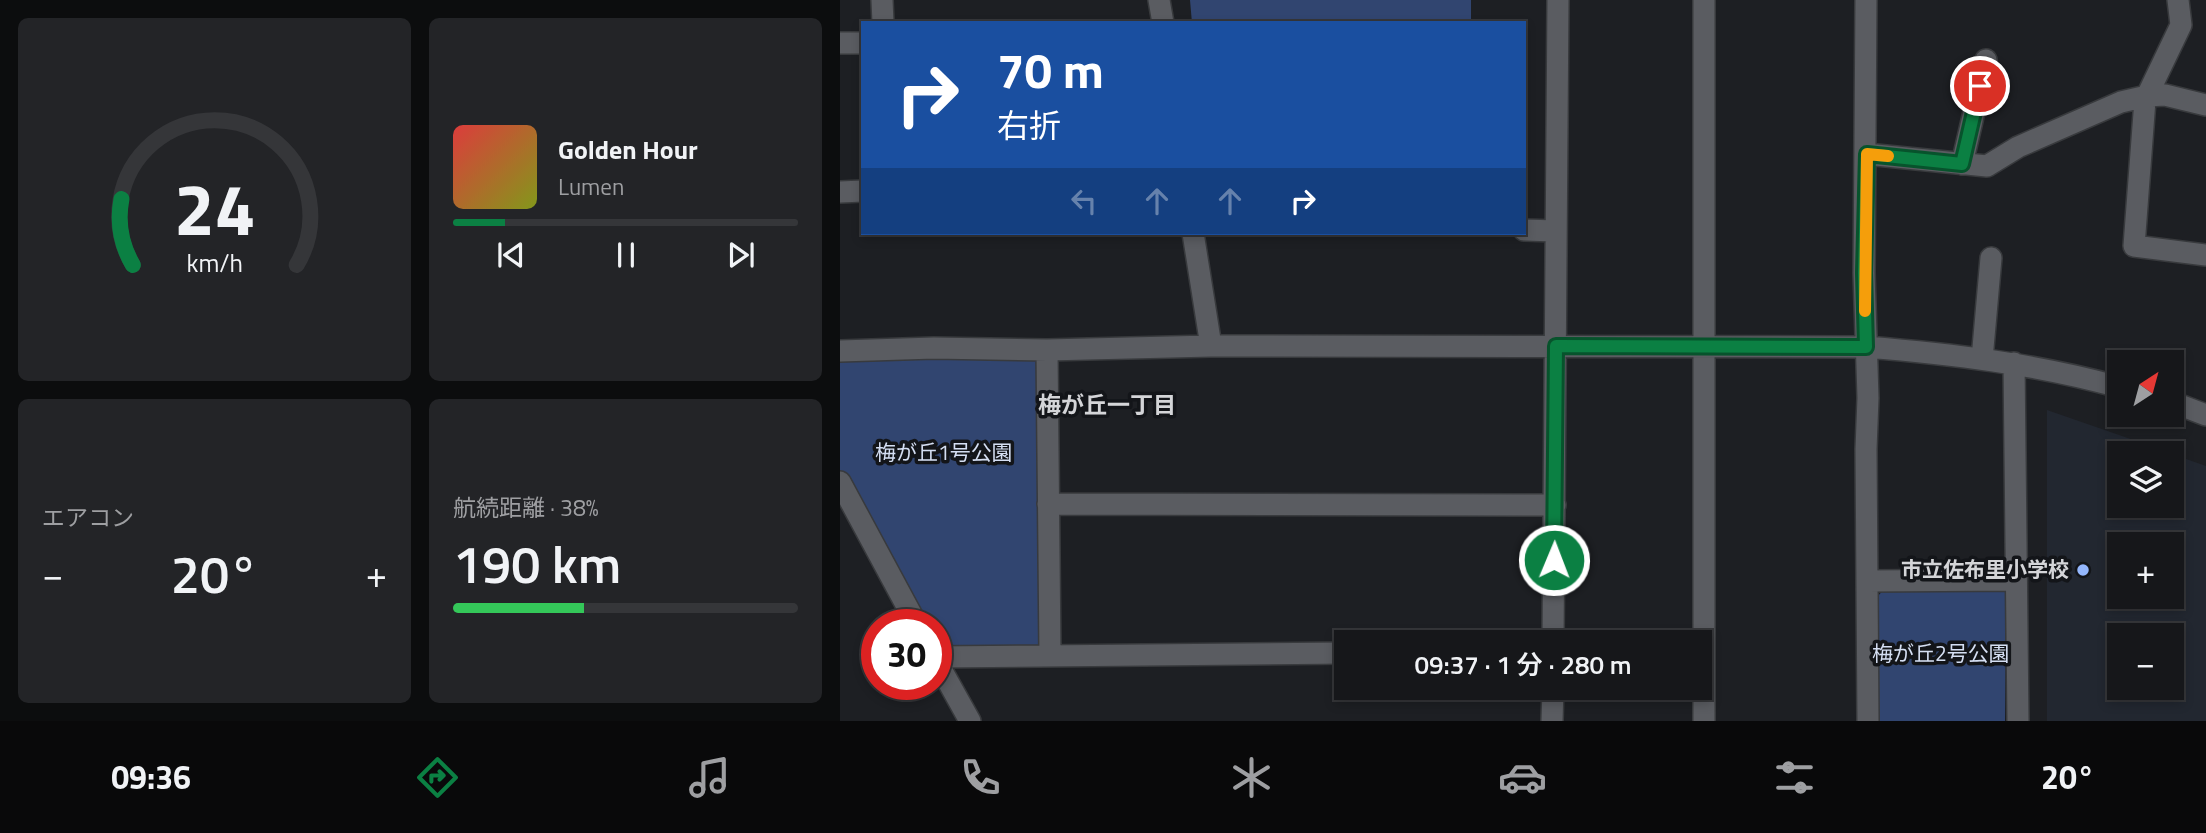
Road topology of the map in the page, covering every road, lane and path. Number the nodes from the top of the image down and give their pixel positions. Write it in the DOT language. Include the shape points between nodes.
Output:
graph roads {
  1 [pos="882,0"];
  2 [pos="1159,0"];
  3 [pos="1559,0"];
  4 [pos="1704,0"];
  5 [pos="1866,0"];
  6 [pos="2178,0"];
  7 [pos="883,21"];
  8 [pos="1163,21"];
  9 [pos="840,43"];
  10 [pos="861,43"];
  11 [pos="1986,60"];
  12 [pos="2147,96"];
  13 [pos="2206,105"];
  14 [pos="1867,154"];
  15 [pos="1962,164"];
  16 [pos="861,191"];
  17 [pos="840,192"];
  18 [pos="1526,230"];
  19 [pos="1556,231"];
  20 [pos="1194,235"];
  21 [pos="2206,255"];
  22 [pos="1991,257"];
  23 [pos="1211,346"];
  24 [pos="1556,346"];
  25 [pos="1703,346"];
  26 [pos="1866,347"];
  27 [pos="1046,350"];
  28 [pos="840,351"];
  29 [pos="1982,359"];
  30 [pos="2014,363"];
  31 [pos="2107,384"];
  32 [pos="2184,407"];
  33 [pos="2206,415"];
  34 [pos="840,482"];
  35 [pos="1048,504"];
  36 [pos="1555,505"];
  37 [pos="2016,580"];
  38 [pos="1867,581"];
  39 [pos="908,609"];
  40 [pos="1553,630"];
  41 [pos="1334,653"];
  42 [pos="1050,655"];
  43 [pos="952,658"];
  44 [pos="952,688"];
  45 [pos="1553,700"];
  46 [pos="970,721"];
  47 [pos="1552,721"];
  48 [pos="1704,721"];
  49 [pos="1868,721"];
  50 [pos="2018,721"];
  1 -- 7 [label="street"];
  2 -- 8 [label="street"];
  3 -- 19 [label="street"];
  4 -- 25 [label="street"];
  5 -- 14 [label="street"];
  6 -- 12 [label="street" via="2181,25"];
  9 -- 10 [label="street"];
  11 -- 15 [label="street"];
  12 -- 13 [label="street" via="2165,95"];
  12 -- 15 [label="street" via="2121,102 2029,142 1987,166"];
  12 -- 21 [label="street" via="2134,246"];
  14 -- 15 [label="street"];
  14 -- 26 [label="street"];
  16 -- 17 [label="street"];
  18 -- 19 [label="street"];
  19 -- 24 [label="street"];
  20 -- 23 [label="street"];
  22 -- 29 [label="street"];
  23 -- 24 [label="street"];
  23 -- 27 [label="street"];
  24 -- 25 [label="street"];
  24 -- 36 [label="street"];
  25 -- 26 [label="street"];
  25 -- 48 [label="street"];
  26 -- 29 [label="street"];
  26 -- 38 [label="street"];
  27 -- 28 [label="street"];
  27 -- 35 [label="street"];
  29 -- 30 [label="street"];
  30 -- 31 [label="street"];
  30 -- 37 [label="street"];
  32 -- 33 [label="street"];
  34 -- 39 [label="street"];
  35 -- 36 [label="street"];
  35 -- 42 [label="street"];
  36 -- 40 [label="street"];
  37 -- 38 [label="street"];
  37 -- 50 [label="street"];
  38 -- 49 [label="street"];
  41 -- 42 [label="street"];
  42 -- 43 [label="street"];
  44 -- 46 [label="street"];
  45 -- 47 [label="street"];
}
